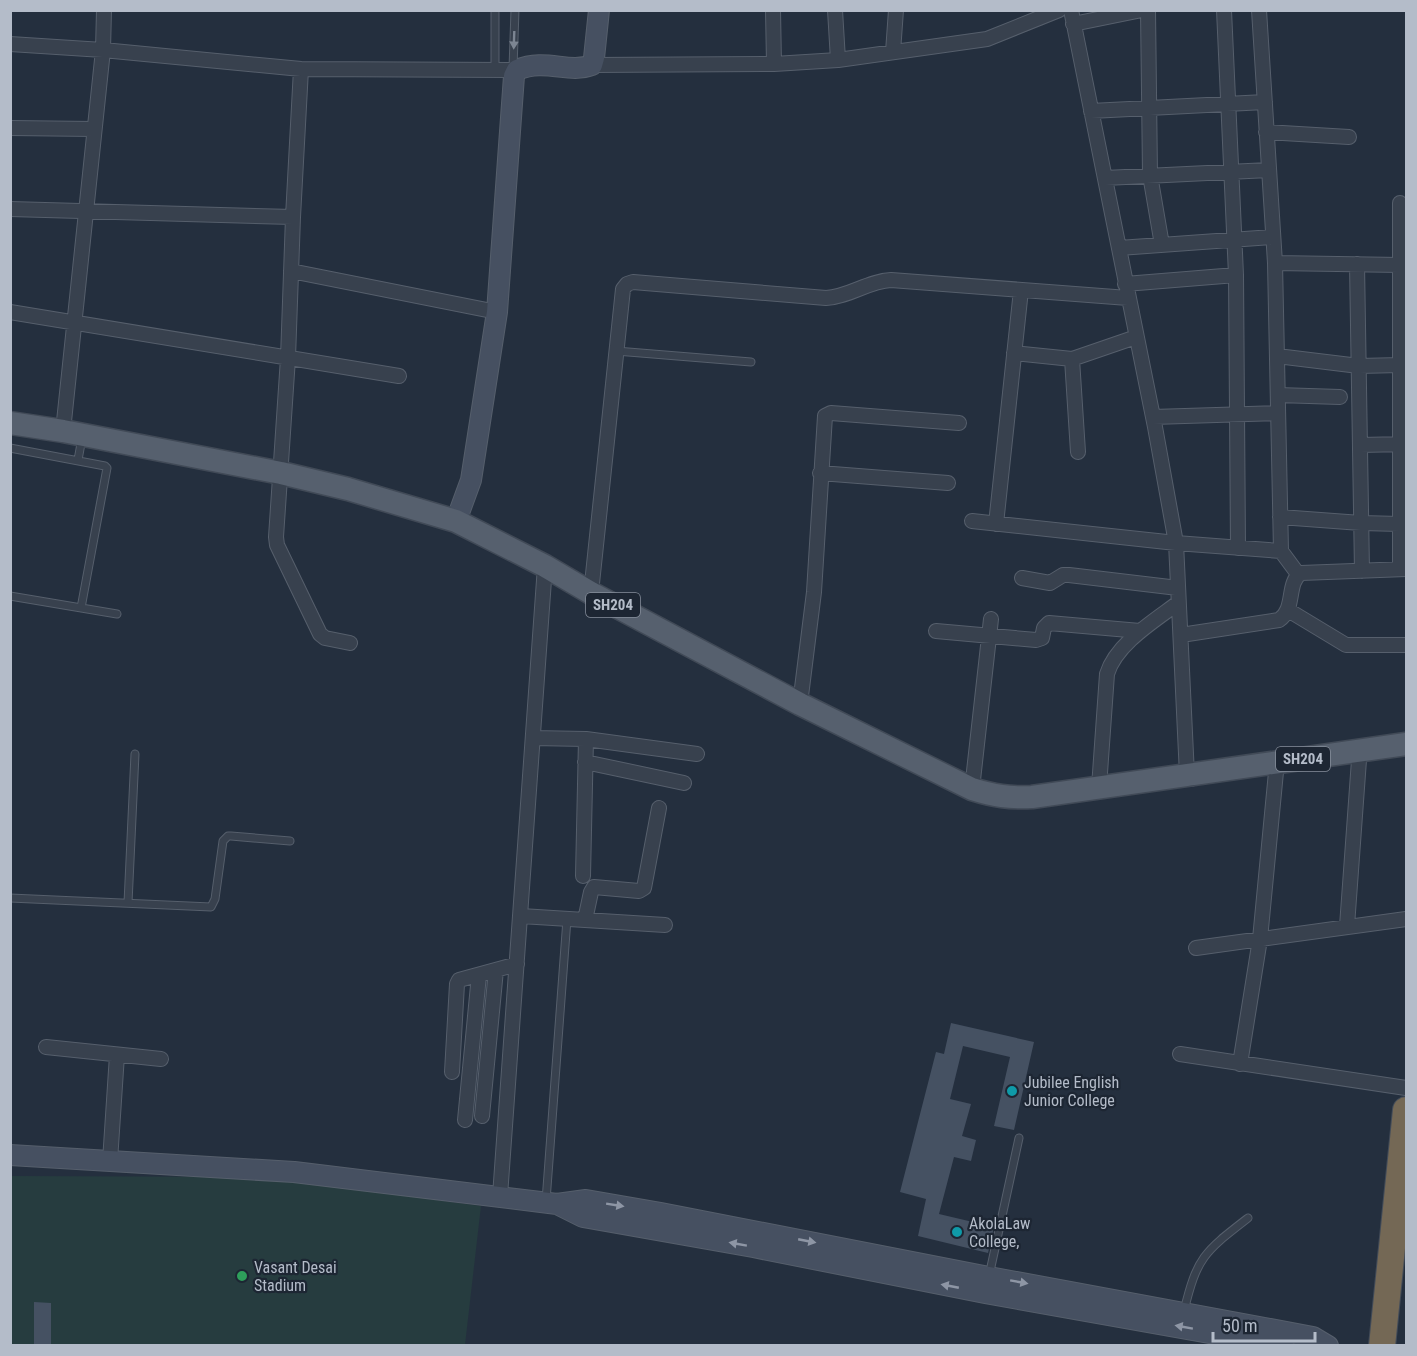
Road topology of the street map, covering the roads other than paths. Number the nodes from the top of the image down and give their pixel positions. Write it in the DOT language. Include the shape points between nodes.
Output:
graph roads {
  1 [pos="104,10"];
  2 [pos="495,10"];
  3 [pos="514,10"];
  4 [pos="598,10"];
  5 [pos="773,10"];
  6 [pos="835,10"];
  7 [pos="896,10"];
  8 [pos="1059,10"];
  9 [pos="1143,10"];
  10 [pos="1148,10"];
  11 [pos="1224,10"];
  12 [pos="1258,10"];
  13 [pos="1072,17"];
  14 [pos="10,44"];
  15 [pos="103,50"];
  16 [pos="893,52"];
  17 [pos="838,60"];
  18 [pos="774,64"];
  19 [pos="592,65"];
  20 [pos="301,69"];
  21 [pos="495,69"];
  22 [pos="515,69"];
  23 [pos="1264,102"];
  24 [pos="1228,104"];
  25 [pos="1149,107"];
  26 [pos="1091,111"];
  27 [pos="10,128"];
  28 [pos="94,129"];
  29 [pos="1266,132"];
  30 [pos="1349,137"];
  31 [pos="1269,170"];
  32 [pos="1232,171"];
  33 [pos="1150,174"];
  34 [pos="1105,178"];
  35 [pos="1400,203"];
  36 [pos="10,209"];
  37 [pos="86,211"];
  38 [pos="293,217"];
  39 [pos="1273,237"];
  40 [pos="1235,240"];
  41 [pos="1162,245"];
  42 [pos="1119,248"];
  43 [pos="1275,263"];
  44 [pos="1357,264"];
  45 [pos="1400,265"];
  46 [pos="291,271"];
  47 [pos="1236,275"];
  48 [pos="1125,284"];
  49 [pos="1021,290"];
  50 [pos="1128,298"];
  51 [pos="10,312"];
  52 [pos="497,312"];
  53 [pos="74,323"];
  54 [pos="1136,337"];
  55 [pos="616,351"];
  56 [pos="1014,353"];
  57 [pos="1277,356"];
  58 [pos="288,358"];
  59 [pos="1072,359"];
  60 [pos="751,362"];
  61 [pos="1400,365"];
  62 [pos="1359,366"];
  63 [pos="399,376"];
  64 [pos="1278,395"];
  65 [pos="1340,397"];
  66 [pos="1278,413"];
  67 [pos="1236,414"];
  68 [pos="1153,417"];
  69 [pos="10,423"];
  70 [pos="960,423"];
  71 [pos="73,433"];
  72 [pos="1360,445"];
  73 [pos="1403,445"];
  74 [pos="11,450"];
  75 [pos="1078,452"];
  76 [pos="78,460"];
  77 [pos="281,473"];
  78 [pos="820,473"];
  79 [pos="948,483"];
  80 [pos="1280,517"];
  81 [pos="456,521"];
  82 [pos="972,521"];
  83 [pos="1361,523"];
  84 [pos="996,524"];
  85 [pos="1400,524"];
  86 [pos="1176,543"];
  87 [pos="1238,548"];
  88 [pos="1281,551"];
  89 [pos="545,566"];
  90 [pos="1403,569"];
  91 [pos="1362,571"];
  92 [pos="1298,574"];
  93 [pos="1022,578"];
  94 [pos="1178,588"];
  95 [pos="591,593"];
  96 [pos="10,596"];
  97 [pos="1178,603"];
  98 [pos="81,608"];
  99 [pos="1288,610"];
  100 [pos="117,614"];
  101 [pos="991,619"];
  102 [pos="936,631"];
  103 [pos="1140,631"];
  104 [pos="989,635"];
  105 [pos="1181,635"];
  106 [pos="350,643"];
  107 [pos="1407,645"];
  108 [pos="800,704"];
  109 [pos="533,738"];
  110 [pos="586,739"];
  111 [pos="1407,744"];
  112 [pos="1407,753"];
  113 [pos="135,754"];
  114 [pos="697,754"];
  115 [pos="1359,760"];
  116 [pos="585,762"];
  117 [pos="1276,772"];
  118 [pos="1193,774"];
  119 [pos="684,783"];
  120 [pos="1099,787"];
  121 [pos="972,789"];
  122 [pos="659,808"];
  123 [pos="290,841"];
  124 [pos="583,876"];
  125 [pos="10,898"];
  126 [pos="128,903"];
  127 [pos="521,916"];
  128 [pos="567,919"];
  129 [pos="1407,919"];
  130 [pos="585,920"];
  131 [pos="665,925"];
  132 [pos="1347,926"];
  133 [pos="1260,939"];
  134 [pos="1196,948"];
  135 [pos="517,964"];
  136 [pos="496,970"];
  137 [pos="479,975"];
  138 [pos="46,1047"];
  139 [pos="1180,1054"];
  140 [pos="117,1055"];
  141 [pos="161,1059"];
  142 [pos="1240,1064"];
  143 [pos="452,1071"];
  144 [pos="1407,1089"];
  145 [pos="1407,1110"];
  146 [pos="482,1116"];
  147 [pos="465,1120"];
  148 [pos="1019,1138"];
  149 [pos="10,1155"];
  150 [pos="110,1161"];
  151 [pos="500,1196"];
  152 [pos="552,1203"];
  153 [pos="1248,1218"];
  154 [pos="1407,1245"];
  155 [pos="987,1285"];
  156 [pos="1131,1310"];
  157 [pos="1183,1312"];
  158 [pos="1282,1346"];
  159 [pos="1328,1346"];
  160 [pos="1382,1346"];
  161 [pos="1395,1346"];
  1 -- 15 [label="street"];
  2 -- 21 [label="lane"];
  3 -- 22 [label="lane, one-way"];
  4 -- 19 [label="street"];
  5 -- 18 [label="street"];
  6 -- 17 [label="street"];
  7 -- 16 [label="street"];
  8 -- 16 [label="street" via="987,39"];
  9 -- 13 [label="street"];
  10 -- 25 [label="street"];
  11 -- 24 [label="street"];
  12 -- 23 [label="street"];
  13 -- 26 [label="street"];
  14 -- 15 [label="street"];
  15 -- 20 [label="street"];
  15 -- 28 [label="street"];
  16 -- 17 [label="street"];
  17 -- 18 [label="street"];
  18 -- 19 [label="street"];
  19 -- 22 [label="street" via="582,68 541,64"];
  20 -- 21 [label="street"];
  20 -- 38 [label="street"];
  21 -- 22 [label="street"];
  22 -- 52 [label="street"];
  23 -- 24 [label="street"];
  23 -- 29 [label="street"];
  24 -- 25 [label="street"];
  24 -- 32 [label="street"];
  25 -- 26 [label="street"];
  25 -- 33 [label="street"];
  26 -- 34 [label="street"];
  27 -- 28 [label="street"];
  28 -- 37 [label="street"];
  29 -- 30 [label="street"];
  29 -- 31 [label="street"];
  31 -- 32 [label="street"];
  31 -- 39 [label="street"];
  32 -- 33 [label="street"];
  32 -- 40 [label="street"];
  33 -- 34 [label="street"];
  33 -- 41 [label="street"];
  34 -- 42 [label="street"];
  35 -- 45 [label="street"];
  36 -- 37 [label="street"];
  37 -- 38 [label="street"];
  37 -- 53 [label="street"];
  38 -- 46 [label="street"];
  39 -- 40 [label="street"];
  39 -- 43 [label="street"];
  40 -- 41 [label="street"];
  40 -- 47 [label="street"];
  41 -- 42 [label="street"];
  42 -- 48 [label="street"];
  43 -- 44 [label="street"];
  43 -- 57 [label="street"];
  44 -- 45 [label="street"];
  44 -- 62 [label="street"];
  45 -- 61 [label="street"];
  46 -- 52 [label="street"];
  46 -- 58 [label="street"];
  47 -- 48 [label="street"];
  47 -- 67 [label="street"];
  48 -- 50 [label="street"];
  49 -- 50 [label="street"];
  49 -- 55 [label="street" via="891,280 872,282 841,296 826,298 633,282 623,289"];
  49 -- 56 [label="street"];
  50 -- 54 [label="street"];
  51 -- 53 [label="street"];
  52 -- 81 [label="street" via="471,480"];
  53 -- 58 [label="street"];
  53 -- 71 [label="street"];
  54 -- 59 [label="street"];
  54 -- 68 [label="street"];
  55 -- 60 [label="lane"];
  55 -- 95 [label="street"];
  56 -- 59 [label="street"];
  56 -- 84 [label="street"];
  57 -- 62 [label="street"];
  57 -- 64 [label="street"];
  58 -- 63 [label="street"];
  58 -- 77 [label="street"];
  59 -- 75 [label="street"];
  61 -- 62 [label="street"];
  61 -- 73 [label="street"];
  62 -- 72 [label="street"];
  64 -- 65 [label="street"];
  64 -- 66 [label="street"];
  66 -- 67 [label="street"];
  66 -- 80 [label="street"];
  67 -- 68 [label="street"];
  67 -- 87 [label="street"];
  68 -- 86 [label="street"];
  69 -- 71 [label="main road, SH204"];
  70 -- 78 [label="street" via="827,414"];
  71 -- 76 [label="lane"];
  71 -- 77 [label="main road, SH204"];
  72 -- 73 [label="street"];
  72 -- 83 [label="street"];
  73 -- 85 [label="street"];
  74 -- 76 [label="lane"];
  76 -- 98 [label="lane" via="105,466 108,472"];
  77 -- 81 [label="main road, SH204"];
  77 -- 106 [label="street" via="275,529 278,544 320,634"];
  78 -- 79 [label="street"];
  78 -- 108 [label="street" via="814,592"];
  80 -- 83 [label="street"];
  80 -- 88 [label="street"];
  81 -- 89 [label="main road, SH204"];
  82 -- 84 [label="street"];
  83 -- 85 [label="street"];
  83 -- 91 [label="street"];
  84 -- 86 [label="street"];
  85 -- 90 [label="street"];
  86 -- 87 [label="street"];
  86 -- 94 [label="street"];
  87 -- 88 [label="street"];
  88 -- 92 [label="street"];
  89 -- 95 [label="main road, SH204"];
  89 -- 109 [label="street"];
  90 -- 91 [label="street"];
  91 -- 92 [label="street"];
  92 -- 99 [label="street"];
  93 -- 94 [label="street" via="1050,583 1069,574"];
  94 -- 97 [label="street"];
  95 -- 108 [label="main road, SH204"];
  96 -- 98 [label="lane"];
  97 -- 103 [label="street"];
  97 -- 105 [label="street"];
  98 -- 100 [label="lane"];
  99 -- 105 [label="street" via="1279,620"];
  99 -- 107 [label="street" via="1346,645"];
  101 -- 104 [label="street"];
  102 -- 104 [label="street"];
  103 -- 104 [label="street" via="1049,623 1042,638 1036,640"];
  103 -- 120 [label="street" via="1116,656 1107,674"];
  104 -- 121 [label="street"];
  105 -- 118 [label="street"];
  108 -- 121 [label="main road, SH204"];
  109 -- 110 [label="street"];
  109 -- 127 [label="street"];
  110 -- 114 [label="street"];
  110 -- 116 [label="street"];
  111 -- 118 [label="main road, SH204"];
  112 -- 115 [label="street"];
  113 -- 126 [label="lane"];
  115 -- 117 [label="street"];
  115 -- 132 [label="street"];
  116 -- 119 [label="street"];
  116 -- 124 [label="street"];
  117 -- 118 [label="street" via="1196,781"];
  117 -- 133 [label="street"];
  118 -- 120 [label="main road, SH204"];
  120 -- 121 [label="main road, SH204" via="1006,798"];
  122 -- 130 [label="street" via="644,888 639,891 594,887"];
  123 -- 126 [label="lane" via="225,838 211,907"];
  125 -- 126 [label="lane"];
  127 -- 128 [label="street"];
  127 -- 135 [label="street"];
  128 -- 130 [label="street"];
  128 -- 152 [label="lane"];
  129 -- 132 [label="street"];
  130 -- 131 [label="street"];
  132 -- 133 [label="street"];
  133 -- 134 [label="street"];
  133 -- 142 [label="street"];
  135 -- 136 [label="street"];
  135 -- 151 [label="street"];
  136 -- 137 [label="street"];
  136 -- 146 [label="street"];
  137 -- 143 [label="street" via="457,984"];
  137 -- 147 [label="street"];
  138 -- 140 [label="street"];
  139 -- 142 [label="street"];
  140 -- 141 [label="street"];
  140 -- 150 [label="street"];
  142 -- 144 [label="street"];
  145 -- 160 [label="highway"];
  148 -- 155 [label="lane"];
  149 -- 150 [label="street"];
  150 -- 151 [label="street" via="294,1172"];
  151 -- 152 [label="street"];
  152 -- 155 [label="street" via="586,1200 715,1232"];
  153 -- 157 [label="lane" via="1205,1254 1191,1280"];
  154 -- 161 [label="highway"];
  155 -- 156 [label="street"];
  156 -- 157 [label="street"];
  158 -- 156 [label="street, one-way"];
  157 -- 159 [label="street" via="1312,1337"];
}
